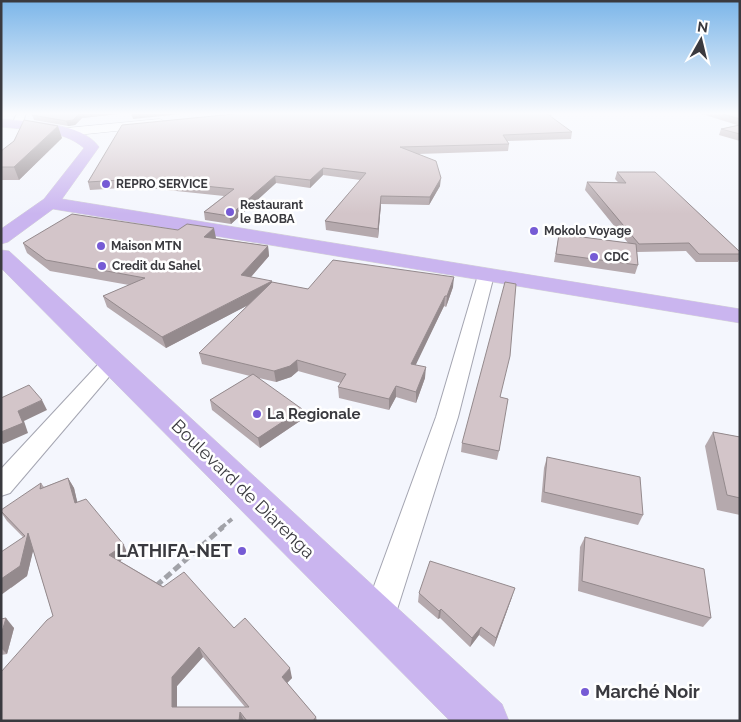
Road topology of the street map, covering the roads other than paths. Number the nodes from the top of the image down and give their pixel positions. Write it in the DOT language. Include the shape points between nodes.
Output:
graph roads {
  1 [pos="92,147"];
  2 [pos="50,203"];
  3 [pos="1,238"];
  4 [pos="1,245"];
  5 [pos="1,250"];
  6 [pos="1,256"];
  7 [pos="486,274"];
  8 [pos="740,316"];
  9 [pos="112,362"];
  10 [pos="1,486"];
  11 [pos="378,620"];
  12 [pos="486,721"];
  1 -- 2 [label="main road"];
  2 -- 3 [label="main road"];
  2 -- 7 [label="main road"];
  4 -- 5 [label="main road"];
  6 -- 9 [label="main road, Boulevard de Diarenga"];
  7 -- 8 [label="main road"];
  7 -- 11 [label="street" via="447,417"];
  9 -- 10 [label="street"];
  9 -- 11 [label="main road, Boulevard de Diarenga"];
  11 -- 12 [label="main road, Boulevard de Diarenga"];
}
